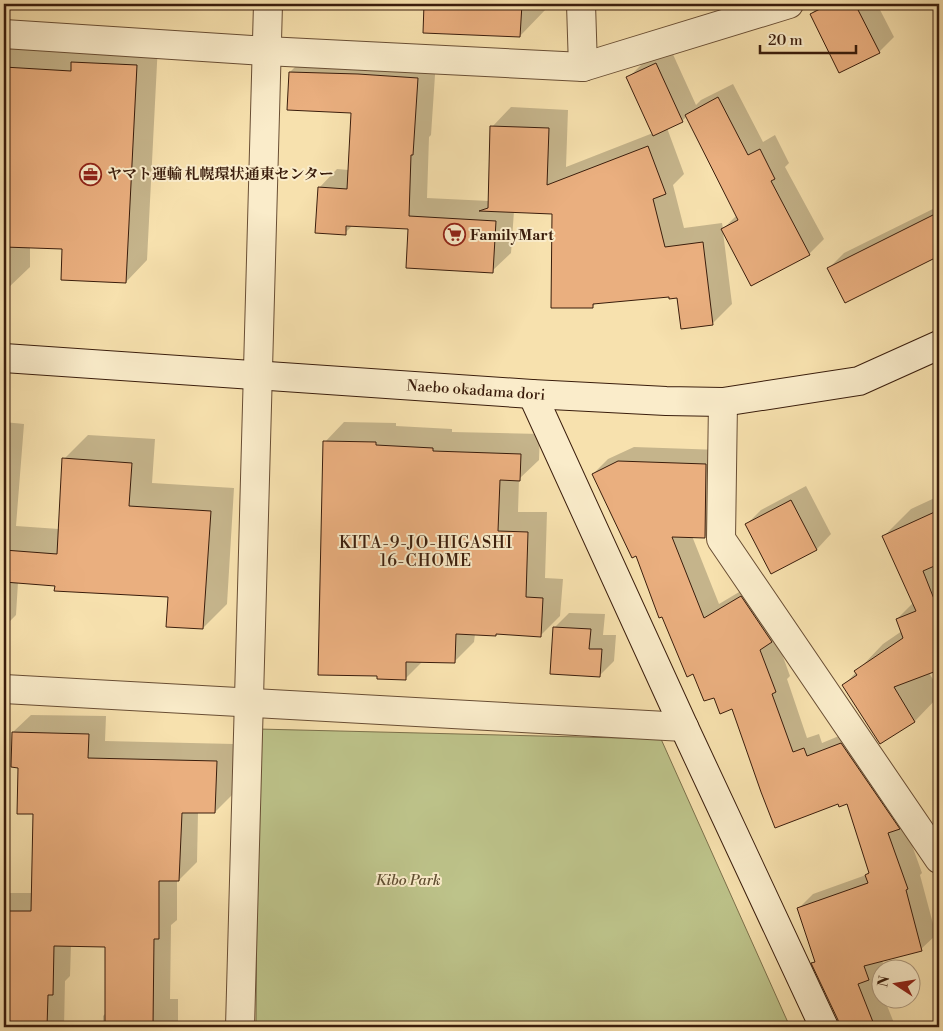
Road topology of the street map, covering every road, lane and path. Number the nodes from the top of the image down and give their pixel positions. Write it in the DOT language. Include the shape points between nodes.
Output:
graph roads {
  1 [pos="268,4"];
  2 [pos="581,4"];
  3 [pos="789,4"];
  4 [pos="4,34"];
  5 [pos="266,52"];
  6 [pos="584,67"];
  7 [pos="939,346"];
  8 [pos="4,358"];
  9 [pos="258,375"];
  10 [pos="532,394"];
  11 [pos="723,402"];
  12 [pos="4,689"];
  13 [pos="249,702"];
  14 [pos="684,727"];
  15 [pos="939,859"];
  16 [pos="240,1027"];
  17 [pos="824,1027"];
  1 -- 5 [label="street"];
  2 -- 6 [label="street"];
  3 -- 6 [label="street"];
  4 -- 5 [label="street"];
  5 -- 6 [label="street"];
  5 -- 9 [label="street"];
  7 -- 11 [label="street, Naebo okadama dori" via="859,381"];
  8 -- 9 [label="street, Naebo okadama dori"];
  9 -- 10 [label="street, Naebo okadama dori"];
  9 -- 13 [label="street"];
  10 -- 11 [label="street, Naebo okadama dori"];
  10 -- 14 [label="street"];
  11 -- 15 [label="street" via="721,539"];
  12 -- 13 [label="street"];
  13 -- 14 [label="street"];
  13 -- 16 [label="street"];
  14 -- 17 [label="street"];
}
